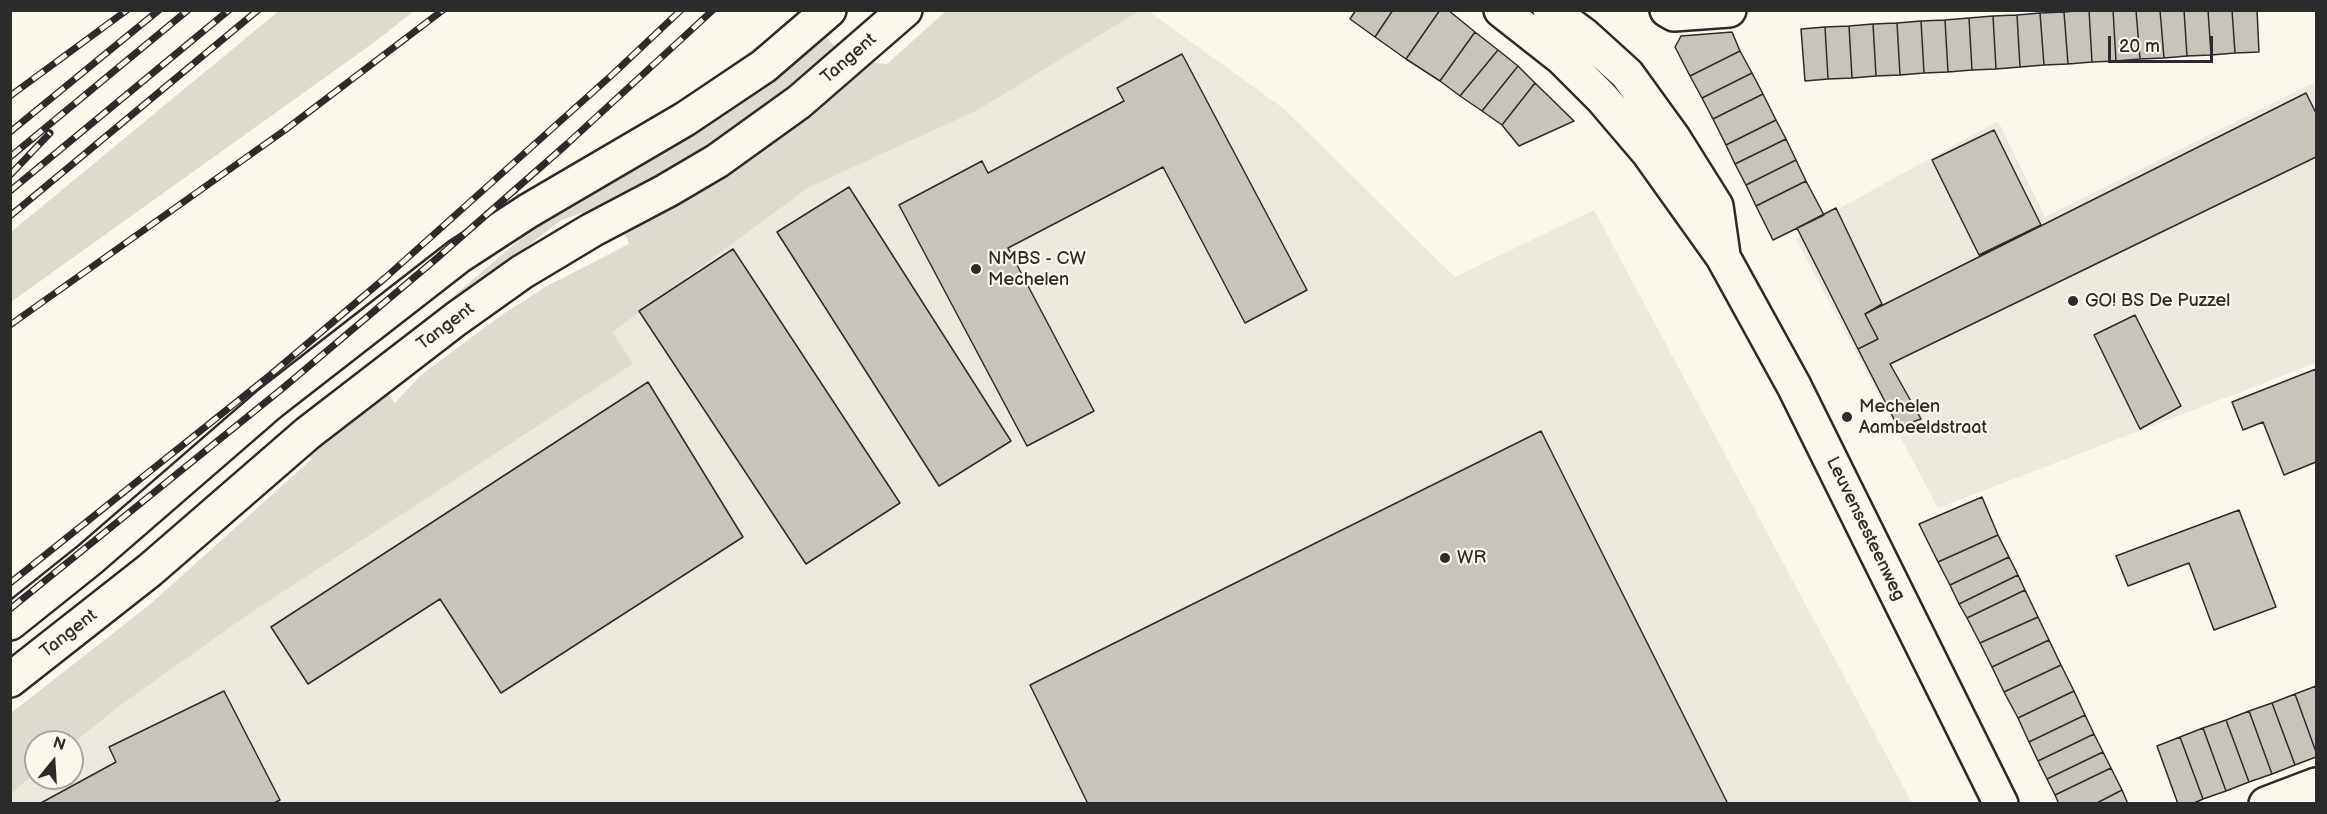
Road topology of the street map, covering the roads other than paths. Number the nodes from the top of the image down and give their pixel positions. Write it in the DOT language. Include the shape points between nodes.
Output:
graph roads {
  1 [pos="829,10"];
  2 [pos="905,10"];
  3 [pos="1501,10"];
  4 [pos="1550,10"];
  5 [pos="1729,10"];
  6 [pos="1670,12"];
  7 [pos="1723,257"];
  8 [pos="10,623"];
  9 [pos="10,680"];
  10 [pos="2316,785"];
  11 [pos="2001,804"];
  12 [pos="2266,804"];
  1 -- 8 [label="main road" via="764,66 685,119 459,256 270,403"];
  2 -- 9 [label="main road, Tangent" via="799,102 717,161 592,230 456,319 308,433 150,570"];
  3 -- 7 [label="main road, Leuvensesteenweg" via="1562,58 1602,98 1648,152"];
  4 -- 7 [label="main road, Leuvensesteenweg" via="1627,74 1674,139 1716,206"];
  5 -- 6 [label="main road"];
  7 -- 11 [label="main road, Leuvensesteenweg" via="1794,386"];
  10 -- 12 [label="main road"];
}
